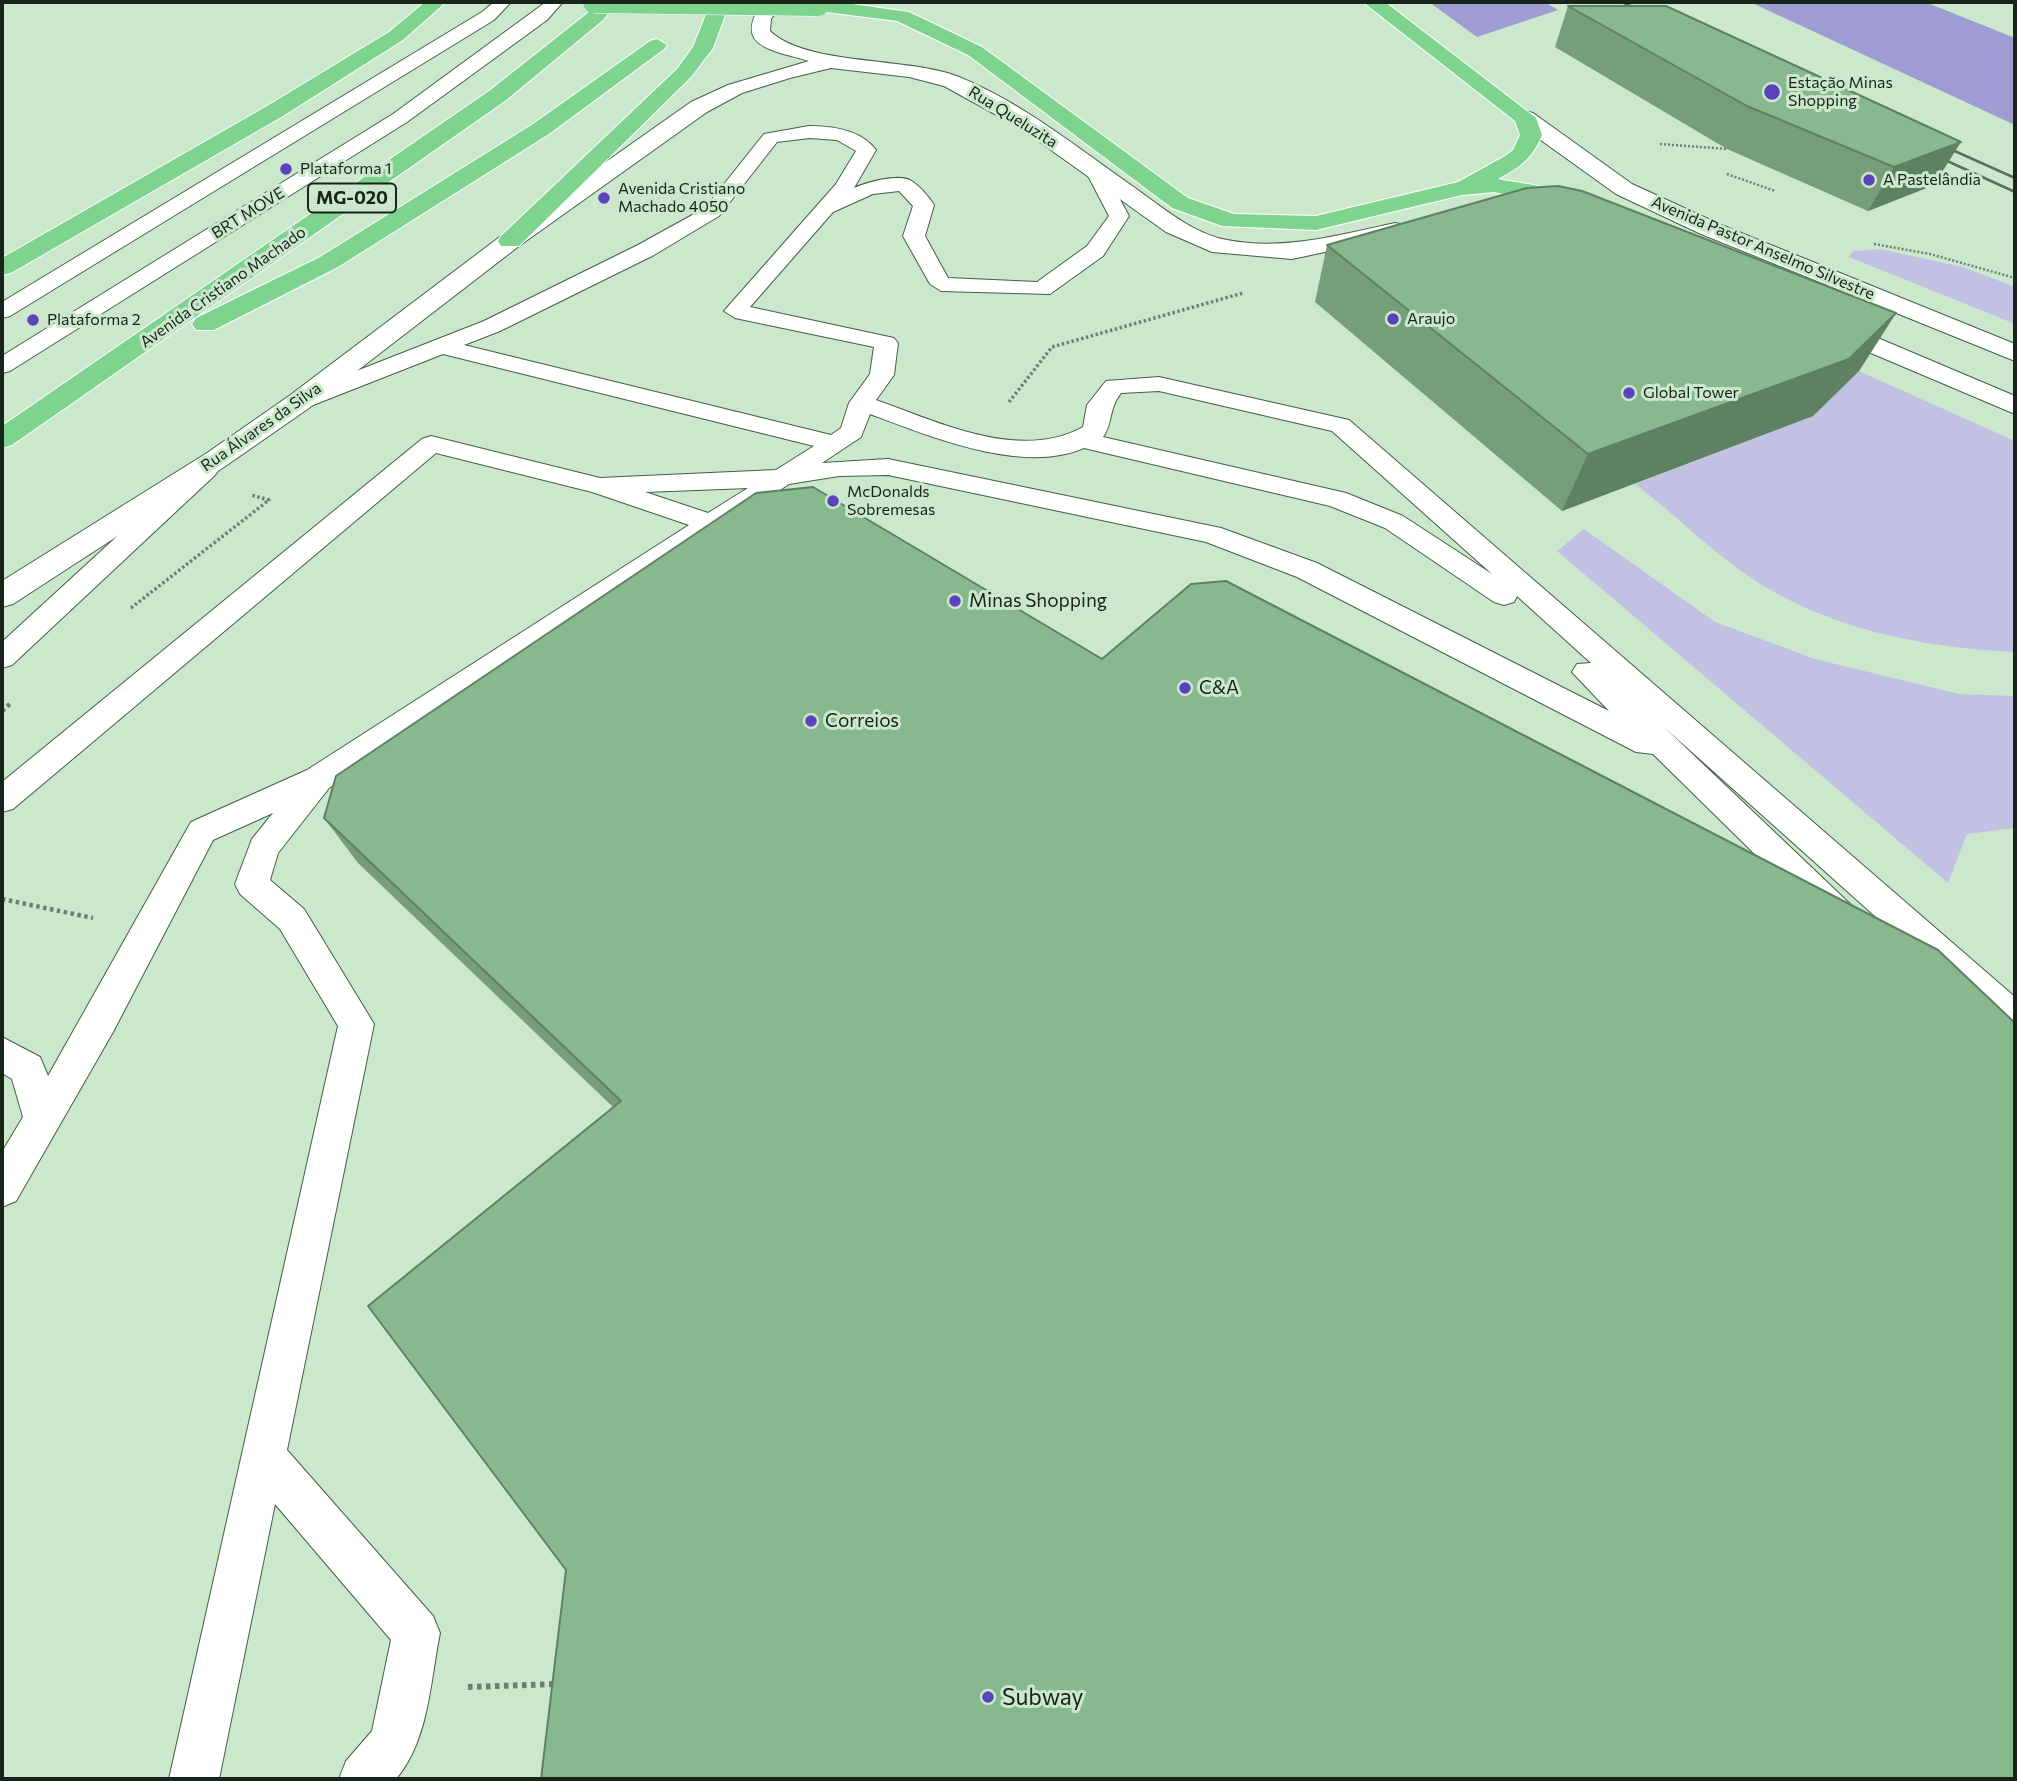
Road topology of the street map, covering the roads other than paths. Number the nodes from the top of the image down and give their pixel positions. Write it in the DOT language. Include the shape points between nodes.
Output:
graph roads {
  1 [pos="436,2"];
  2 [pos="503,2"];
  3 [pos="555,2"];
  4 [pos="594,2"];
  5 [pos="607,2"];
  6 [pos="678,2"];
  7 [pos="720,2"];
  8 [pos="773,2"];
  9 [pos="1373,2"];
  10 [pos="657,45"];
  11 [pos="831,62"];
  12 [pos="1524,118"];
  13 [pos="618,133"];
  14 [pos="1096,172"];
  15 [pos="1464,187"];
  16 [pos="1494,208"];
  17 [pos="823,210"];
  18 [pos="1587,220"];
  19 [pos="1413,226"];
  20 [pos="510,241"];
  21 [pos="2,268"];
  22 [pos="2,311"];
  23 [pos="1802,314"];
  24 [pos="440,346"];
  25 [pos="2015,353"];
  26 [pos="2,366"];
  27 [pos="87,382"];
  28 [pos="299,402"];
  29 [pos="861,403"];
  30 [pos="2015,406"];
  31 [pos="2,439"];
  32 [pos="1084,440"];
  33 [pos="834,443"];
  34 [pos="216,459"];
  35 [pos="779,478"];
  36 [pos="600,486"];
  37 [pos="710,523"];
  38 [pos="2,596"];
  39 [pos="2,657"];
  40 [pos="1684,762"];
  41 [pos="318,779"];
  42 [pos="2,800"];
  43 [pos="1859,934"];
  44 [pos="2015,1019"];
  45 [pos="2,1053"];
  46 [pos="42,1116"];
  47 [pos="2,1188"];
  48 [pos="263,1456"];
  49 [pos="194,1779"];
  50 [pos="364,1779"];
  1 -- 21 [label="highway" via="396,36 275,111"];
  2 -- 22 [label="lane" via="488,16"];
  3 -- 26 [label="lane, BRT MOVE" via="400,118"];
  4 -- 15 [label="highway, bridge" via="818,5 902,16 975,51 1180,203 1231,221 1316,223"];
  5 -- 27 [label="highway, Avenida Cristiano Machado / MG-020" via="497,96"];
  6 -- 10 [label="highway"];
  7 -- 13 [label="highway" via="696,59"];
  8 -- 11 [label="main road" via="761,19 760,32 771,43"];
  9 -- 12 [label="highway"];
  10 -- 13 [label="highway"];
  10 -- 27 [label="highway" via="541,129 329,262"];
  11 -- 14 [label="main road, Rua Queluzita" via="951,81 1028,123"];
  11 -- 20 [label="main road, Rua Queluzita" via="735,89 699,107"];
  12 -- 15 [label="highway" via="1531,135 1523,153"];
  12 -- 25 [label="main road, Avenida Pastor Anselmo Silvestre" via="1624,190"];
  13 -- 20 [label="highway"];
  14 -- 17 [label="lane" via="1119,216 1095,251 1042,289 941,284 914,236 924,205 904,185 869,188"];
  14 -- 19 [label="main road, Rua Queluzita" via="1175,227 1221,247 1292,252"];
  15 -- 18 [label="highway" via="1494,186 1544,196"];
  16 -- 18 [label="main road" via="1548,206"];
  17 -- 24 [label="lane" via="844,187 866,150 851,136 820,132 771,138 712,212 515,315"];
  17 -- 29 [label="lane" via="735,312 886,343 882,375"];
  20 -- 28 [label="main road, Rua Álvares da Silva"];
  23 -- 30 [label="main road"];
  24 -- 28 [label="lane"];
  24 -- 33 [label="lane"];
  27 -- 31 [label="highway, Avenida Cristiano Machado / MG-020"];
  28 -- 34 [label="main road, Rua Álvares da Silva"];
  29 -- 32 [label="lane" via="976,443 1044,449"];
  29 -- 33 [label="lane" via="852,432"];
  32 -- 40 [label="lane" via="1337,499 1394,522 1514,602"];
  32 -- 44 [label="lane" via="1095,431 1100,404 1114,386 1159,384 1340,425"];
  33 -- 35 [label="lane"];
  34 -- 38 [label="main road, Rua Álvares da Silva"];
  34 -- 39 [label="lane"];
  35 -- 36 [label="lane"];
  35 -- 37 [label="lane"];
  35 -- 40 [label="lane" via="839,468 888,467 1212,534 1329,581"];
  36 -- 37 [label="lane"];
  36 -- 42 [label="lane" via="431,444"];
  37 -- 41 [label="lane"];
  40 -- 43 [label="lane"];
  41 -- 46 [label="lane" via="202,831 100,1021"];
  41 -- 48 [label="lane" via="263,848 252,884 292,919 356,1024"];
  45 -- 46 [label="lane" via="27,1069"];
  46 -- 47 [label="lane"];
  48 -- 49 [label="lane"];
  48 -- 50 [label="lane" via="416,1633 394,1743"];
}
